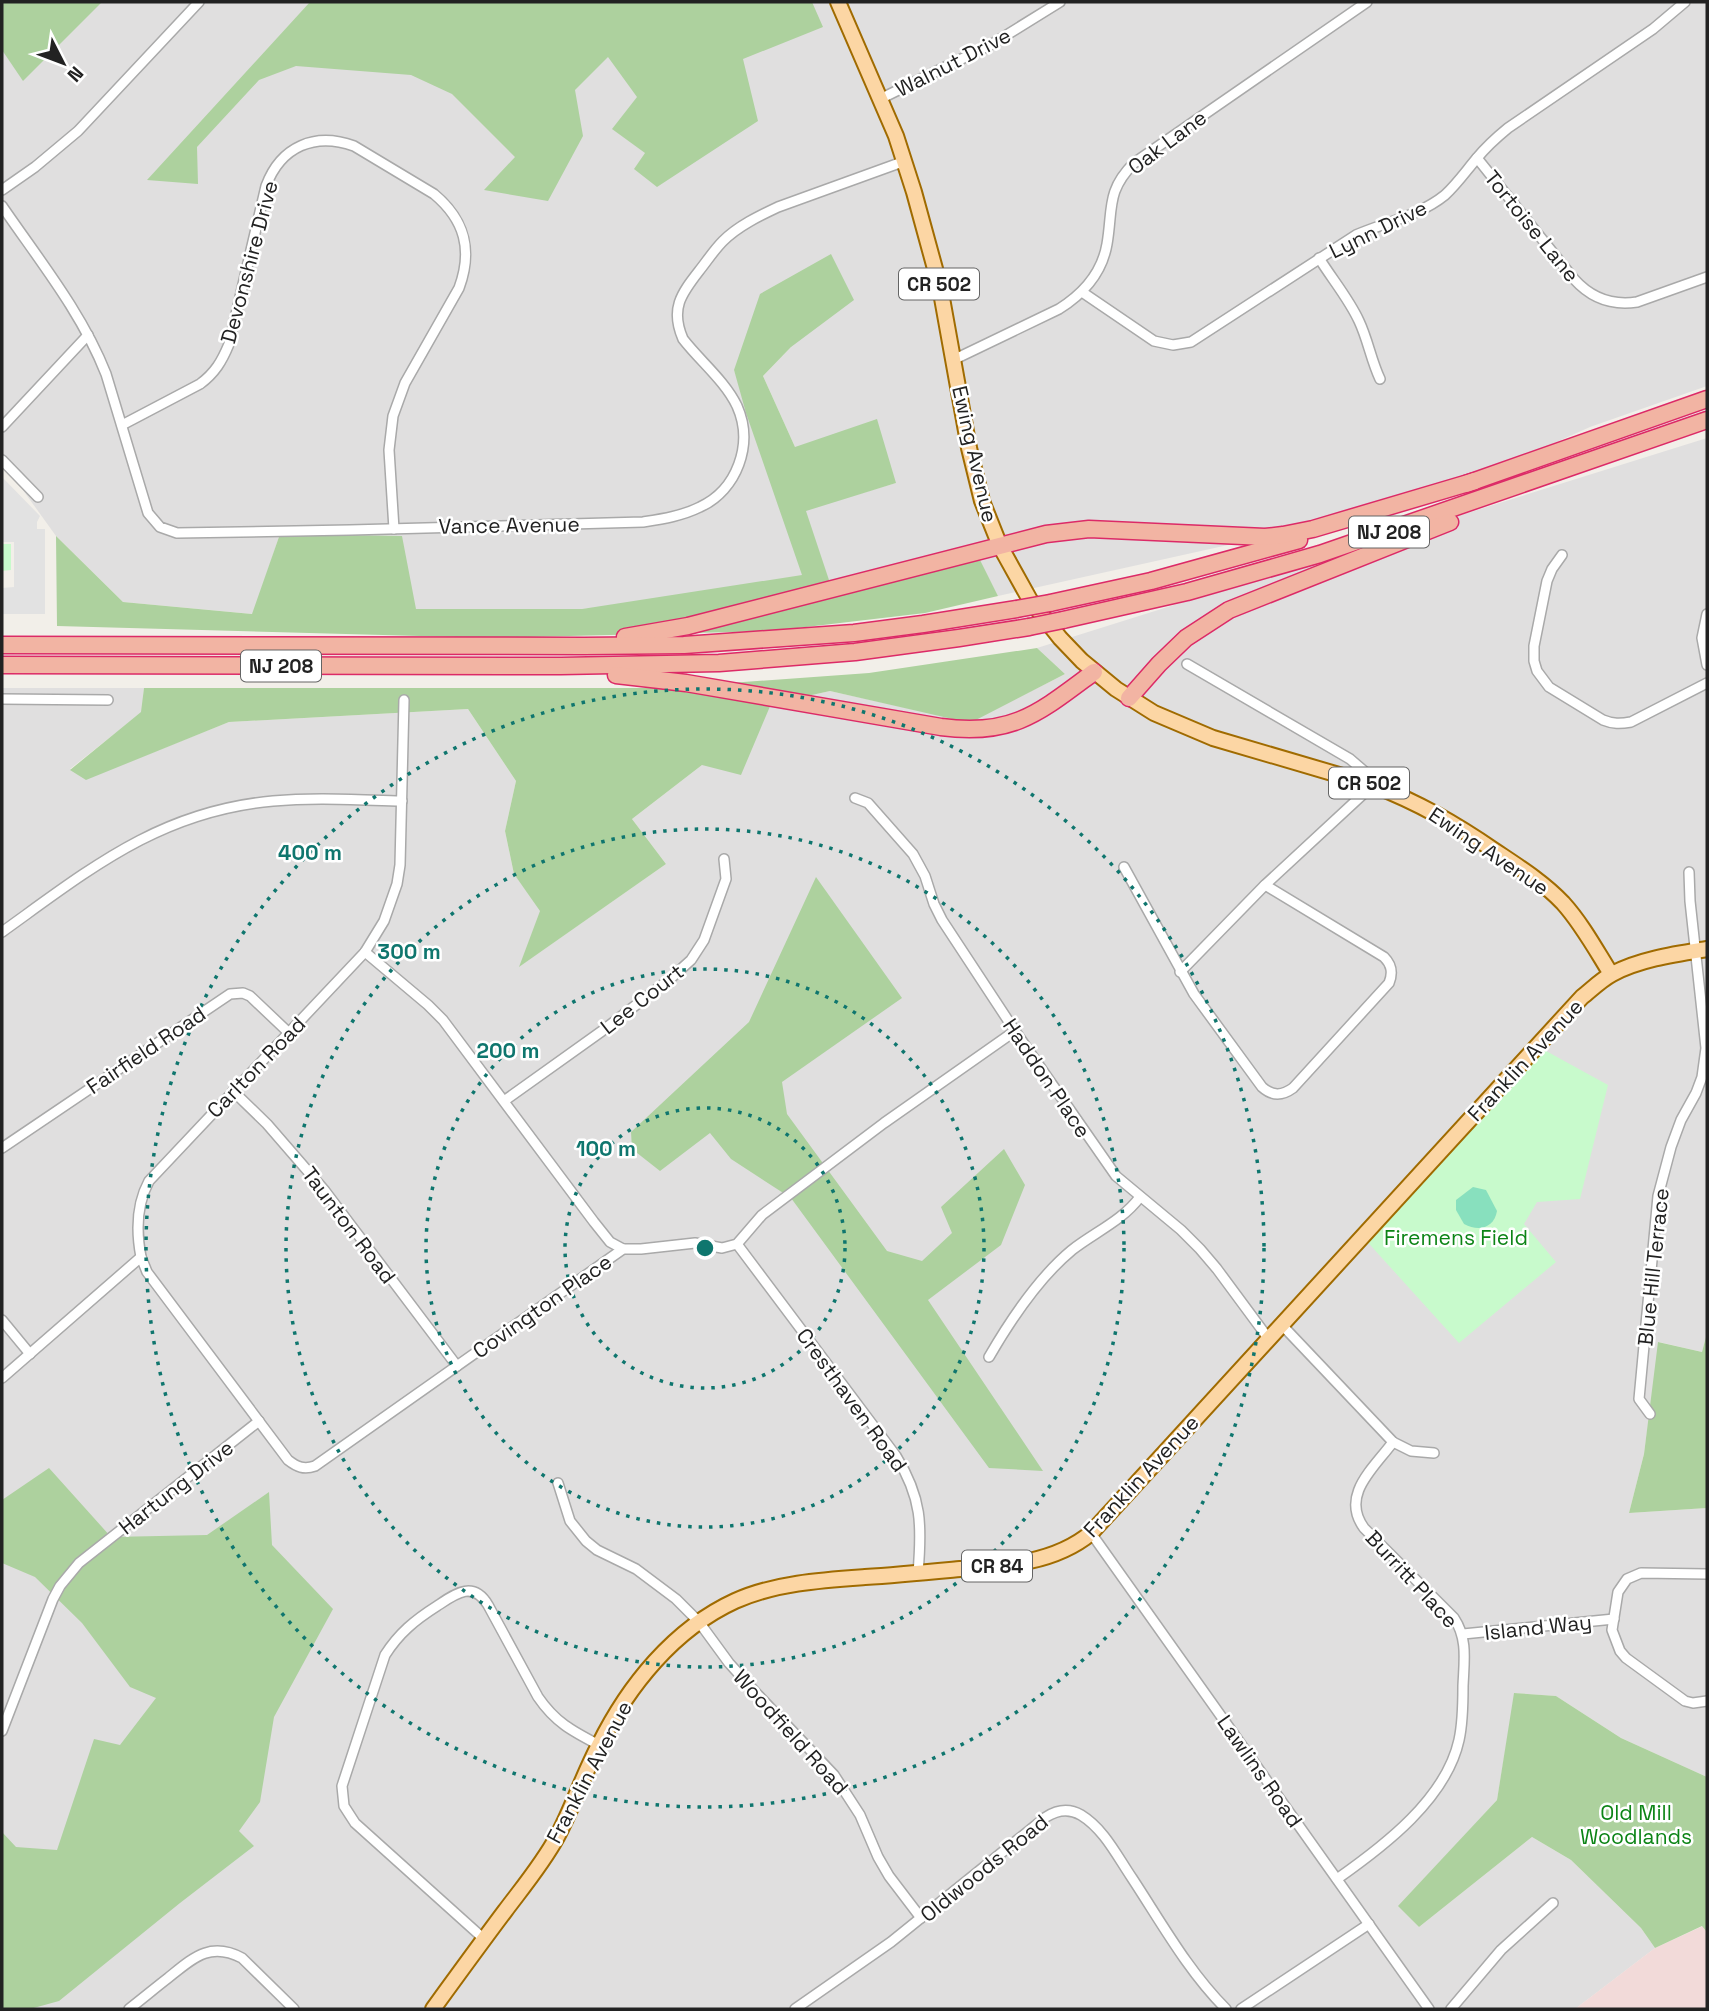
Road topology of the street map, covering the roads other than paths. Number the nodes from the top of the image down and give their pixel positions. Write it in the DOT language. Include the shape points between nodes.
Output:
graph roads {
  1 [pos="199,2"];
  2 [pos="838,2"];
  3 [pos="1060,2"];
  4 [pos="1367,2"];
  5 [pos="1685,2"];
  6 [pos="880,99"];
  7 [pos="1477,158"];
  8 [pos="905,161"];
  9 [pos="2,190"];
  10 [pos="2,206"];
  11 [pos="1320,258"];
  12 [pos="1707,277"];
  13 [pos="1082,292"];
  14 [pos="88,335"];
  15 [pos="953,360"];
  16 [pos="1380,379"];
  17 [pos="1707,399"];
  18 [pos="1707,420"];
  19 [pos="122,425"];
  20 [pos="2,427"];
  21 [pos="1657,438"];
  22 [pos="2,460"];
  23 [pos="1475,481"];
  24 [pos="38,497"];
  25 [pos="394,529"];
  26 [pos="1000,547"];
  27 [pos="1562,555"];
  28 [pos="1707,614"];
  29 [pos="2,645"];
  30 [pos="549,646"];
  31 [pos="1186,664"];
  32 [pos="1707,665"];
  33 [pos="2,666"];
  34 [pos="561,666"];
  35 [pos="1094,672"];
  36 [pos="1707,683"];
  37 [pos="1129,698"];
  38 [pos="2,699"];
  39 [pos="108,700"];
  40 [pos="404,700"];
  41 [pos="1373,785"];
  42 [pos="855,798"];
  43 [pos="402,800"];
  44 [pos="724,859"];
  45 [pos="1124,867"];
  46 [pos="1689,872"];
  47 [pos="1265,885"];
  48 [pos="2,932"];
  49 [pos="1701,950"];
  50 [pos="365,952"];
  51 [pos="1180,972"];
  52 [pos="1611,974"];
  53 [pos="1015,1031"];
  54 [pos="289,1032"];
  55 [pos="233,1091"];
  56 [pos="504,1101"];
  57 [pos="2,1148"];
  58 [pos="1140,1197"];
  59 [pos="737,1244"];
  60 [pos="623,1249"];
  61 [pos="141,1257"];
  62 [pos="2,1320"];
  63 [pos="1281,1324"];
  64 [pos="1268,1338"];
  65 [pos="30,1354"];
  66 [pos="989,1357"];
  67 [pos="457,1366"];
  68 [pos="2,1378"];
  69 [pos="1650,1414"];
  70 [pos="259,1421"];
  71 [pos="1393,1442"];
  72 [pos="1434,1453"];
  73 [pos="558,1483"];
  74 [pos="1091,1533"];
  75 [pos="918,1573"];
  76 [pos="1707,1574"];
  77 [pos="1614,1619"];
  78 [pos="699,1622"];
  79 [pos="1463,1634"];
  80 [pos="1707,1701"];
  81 [pos="2,1731"];
  82 [pos="598,1745"];
  83 [pos="1337,1880"];
  84 [pos="1553,1903"];
  85 [pos="921,1918"];
  86 [pos="1369,1924"];
  87 [pos="484,1939"];
  88 [pos="129,2009"];
  89 [pos="295,2009"];
  90 [pos="433,2009"];
  91 [pos="795,2009"];
  92 [pos="1226,2009"];
  93 [pos="1241,2009"];
  94 [pos="1429,2009"];
  95 [pos="1451,2009"];
  1 -- 9 [label="street" via="78,131"];
  2 -- 6 [label="main road, Ewing Avenue / CR 502"];
  3 -- 6 [label="street, Walnut Drive" via="992,44"];
  4 -- 13 [label="street, Oak Lane" via="1125,172 1112,198 1103,259"];
  5 -- 7 [label="street, Lynn Drive" via="1508,128"];
  6 -- 8 [label="main road, Ewing Avenue / CR 502"];
  7 -- 11 [label="street, Lynn Drive" via="1458,182 1430,205 1356,235"];
  7 -- 12 [label="street, Tortoise Lane" via="1591,295 1637,302"];
  8 -- 15 [label="main road, Ewing Avenue / CR 502" via="940,287"];
  8 -- 25 [label="street, Vance Avenue" via="759,216 723,241 684,290 677,309 679,328 729,393 743,432 737,470 712,500 685,513 643,522"];
  10 -- 14 [label="street, Vance Avenue"];
  11 -- 13 [label="street, Lynn Drive" via="1182,345 1154,341"];
  11 -- 16 [label="street" via="1358,319"];
  13 -- 15 [label="street, Oak Lane" via="1059,309"];
  14 -- 19 [label="street, Vance Avenue"];
  14 -- 20 [label="street"];
  15 -- 26 [label="main road, Ewing Avenue / CR 502" via="977,484"];
  17 -- 23 [label="highway, NJ 208"];
  18 -- 21 [label="highway, NJ 208"];
  19 -- 25 [label="street, Vance Avenue" via="148,513 168,531"];
  19 -- 25 [label="street, Devonshire Drive" via="200,384 223,357 266,186 276,165 294,149 316,141 354,146 445,203 460,227 466,251 459,288 405,383 393,416 389,450"];
  21 -- 34 [label="highway, NJ 208, bridge" via="1299,561 1063,620 810,656"];
  21 -- 37 [label="highway" via="1229,610 1186,638"];
  22 -- 24 [label="street"];
  23 -- 26 [label="highway" via="1283,535 1089,529"];
  23 -- 30 [label="highway, NJ 208, bridge" via="1250,555 1017,609 820,636 684,645"];
  26 -- 30 [label="highway" via="688,626"];
  26 -- 35 [label="main road, Ewing Avenue / CR 502" via="1040,613"];
  27 -- 36 [label="street" via="1547,580 1534,646 1537,671 1549,687 1603,720 1622,724"];
  28 -- 32 [label="street" via="1702,638"];
  29 -- 30 [label="highway, NJ 208"];
  31 -- 41 [label="street, Ewing Avenue" via="1350,758"];
  33 -- 34 [label="highway, NJ 208"];
  34 -- 35 [label="highway" via="972,730 1029,717"];
  35 -- 37 [label="main road, Ewing Avenue / CR 502"];
  37 -- 41 [label="main road, Ewing Avenue / CR 502" via="1196,732"];
  38 -- 39 [label="street"];
  40 -- 43 [label="street, Carlton Road"];
  41 -- 47 [label="street"];
  41 -- 52 [label="main road, Ewing Avenue / CR 502" via="1449,820 1529,873 1573,915"];
  42 -- 53 [label="street, Haddon Place" via="867,803 913,854 942,920"];
  43 -- 48 [label="street" via="271,801 183,821 108,857"];
  43 -- 50 [label="street, Carlton Road" via="397,884 384,921"];
  44 -- 56 [label="street, Lee Court" via="726,879 704,940 691,960"];
  45 -- 51 [label="street"];
  46 -- 49 [label="street, Blue Hill Terrace"];
  47 -- 51 [label="street"];
  47 -- 51 [label="street" via="1384,957 1392,971 1389,983 1293,1088 1280,1094 1262,1087"];
  49 -- 52 [label="main road, Franklin Avenue"];
  49 -- 69 [label="street, Blue Hill Terrace" via="1706,1048 1702,1077 1671,1147 1658,1196 1639,1399"];
  50 -- 54 [label="street, Carlton Road"];
  50 -- 56 [label="street" via="443,1020"];
  52 -- 63 [label="main road, Franklin Avenue / CR 84" via="1582,997"];
  53 -- 58 [label="street, Haddon Place" via="1116,1176"];
  53 -- 59 [label="street" via="773,1207"];
  54 -- 55 [label="street, Carlton Road"];
  54 -- 57 [label="street, Fairfield Road" via="250,996 230,994"];
  55 -- 61 [label="street, Carlton Road" via="143,1191 138,1214"];
  55 -- 67 [label="street, Taunton Road" via="325,1191"];
  56 -- 60 [label="street" via="610,1242"];
  58 -- 64 [label="street, Haddon Place" via="1200,1249"];
  58 -- 66 [label="street" via="1116,1221 1056,1265"];
  59 -- 60 [label="street, Covington Place"];
  59 -- 75 [label="street, Cresthaven Road" via="908,1476 920,1523"];
  60 -- 67 [label="street, Covington Place"];
  61 -- 65 [label="street"];
  61 -- 70 [label="street" via="147,1272"];
  62 -- 65 [label="street"];
  63 -- 64 [label="main road, Franklin Avenue / CR 84"];
  63 -- 71 [label="street"];
  64 -- 74 [label="main road, Franklin Avenue / CR 84"];
  65 -- 68 [label="street"];
  67 -- 70 [label="street, Covington Place" via="315,1466 302,1468 288,1460"];
  70 -- 81 [label="street, Hartung Drive" via="70,1573 53,1599"];
  71 -- 72 [label="street" via="1411,1451"];
  71 -- 79 [label="street, Burritt Place" via="1356,1496 1359,1521 1454,1618"];
  73 -- 78 [label="street, Woodfield Road" via="570,1521 586,1541 657,1583"];
  74 -- 75 [label="main road, Franklin Avenue / CR 84" via="1067,1549 1023,1562"];
  74 -- 83 [label="street, Lawlins Road"];
  75 -- 78 [label="main road, Franklin Avenue / CR 84" via="779,1588 737,1600"];
  76 -- 77 [label="street, Island Way" via="1634,1575 1618,1592"];
  77 -- 79 [label="street, Island Way"];
  77 -- 80 [label="street, Island Way" via="1615,1641 1626,1658 1685,1701"];
  78 -- 82 [label="main road, Franklin Avenue / CR 84" via="644,1676"];
  78 -- 85 [label="street, Woodfield Road" via="729,1663 834,1775 860,1815 889,1876"];
  79 -- 83 [label="street, Burritt Place" via="1462,1720 1459,1742 1445,1775 1420,1811"];
  82 -- 87 [label="main road, Franklin Avenue / CR 84" via="557,1837"];
  82 -- 87 [label="street" via="567,1729 547,1710 488,1605 471,1591 457,1592 414,1620 385,1655 342,1786 344,1807 355,1823"];
  83 -- 86 [label="street, Lawlins Road"];
  84 -- 95 [label="street" via="1501,1950"];
  85 -- 91 [label="street, Oldwoods Road"];
  85 -- 92 [label="street, Oldwoods Road" via="1046,1817 1059,1811 1075,1812 1104,1836 1199,1980"];
  86 -- 93 [label="street"];
  86 -- 94 [label="street, Lawlins Road"];
  87 -- 90 [label="main road, Franklin Avenue / CR 84"];
  88 -- 89 [label="street" via="194,1958 213,1951 242,1958"];
}
